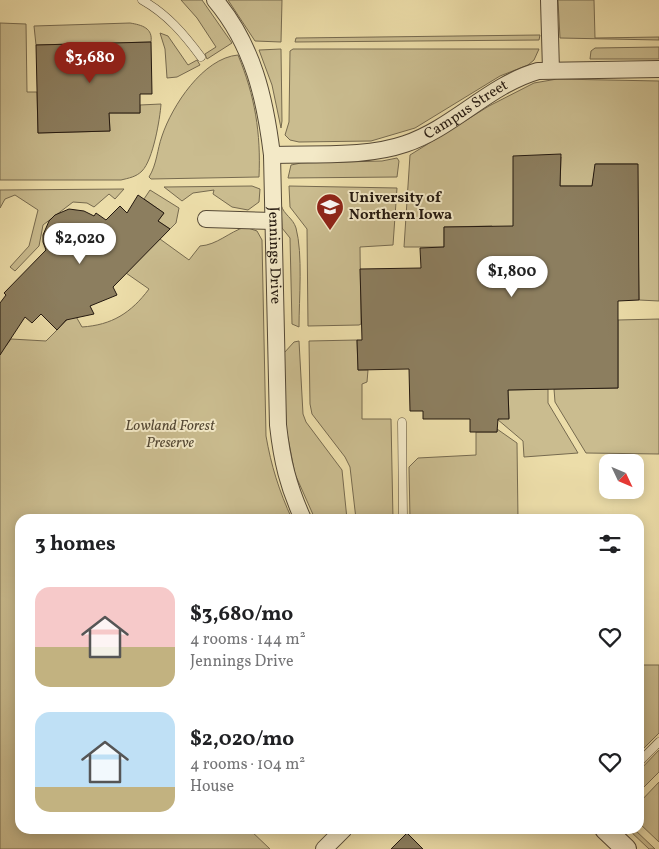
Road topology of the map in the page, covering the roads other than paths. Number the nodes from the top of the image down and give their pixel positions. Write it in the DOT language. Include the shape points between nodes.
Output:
graph roads {
  1 [pos="142,0"];
  2 [pos="215,0"];
  3 [pos="549,0"];
  4 [pos="201,57"];
  5 [pos="659,69"];
  6 [pos="551,70"];
  7 [pos="272,155"];
  8 [pos="206,219"];
  9 [pos="273,221"];
  10 [pos="402,422"];
  11 [pos="301,514"];
  12 [pos="403,514"];
  13 [pos="659,742"];
  14 [pos="644,757"];
  15 [pos="339,834"];
  16 [pos="610,834"];
  17 [pos="324,849"];
  18 [pos="626,849"];
  1 -- 4 [label="lane" via="175,25"];
  2 -- 7 [label="street, Jennings Drive" via="239,34 256,73 267,116"];
  3 -- 6 [label="street"];
  5 -- 6 [label="street, Campus Street"];
  6 -- 7 [label="street, Campus Street" via="525,75 404,145 363,152"];
  7 -- 9 [label="street, Jennings Drive"];
  8 -- 9 [label="street"];
  9 -- 11 [label="street, Jennings Drive" via="278,425 282,462"];
  10 -- 12 [label="lane"];
  13 -- 14 [label="lane"];
  15 -- 17 [label="street"];
  16 -- 18 [label="street"];
}
